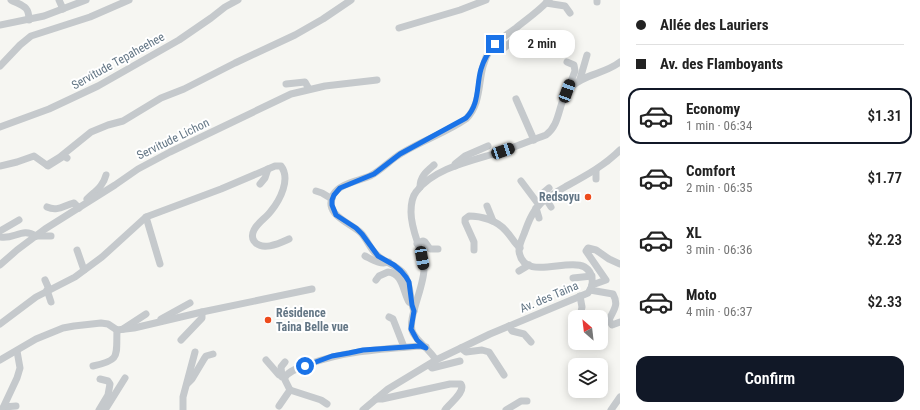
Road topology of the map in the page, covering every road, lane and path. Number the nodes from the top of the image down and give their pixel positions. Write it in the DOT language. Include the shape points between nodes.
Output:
graph roads {
  1 [pos="11,0"];
  2 [pos="59,0"];
  3 [pos="86,0"];
  4 [pos="129,0"];
  5 [pos="238,0"];
  6 [pos="351,0"];
  7 [pos="486,0"];
  8 [pos="547,2"];
  9 [pos="63,9"];
  10 [pos="570,13"];
  11 [pos="29,20"];
  12 [pos="0,25"];
  13 [pos="398,28"];
  14 [pos="518,36"];
  15 [pos="495,44"];
  16 [pos="587,55"];
  17 [pos="567,62"];
  18 [pos="620,62"];
  19 [pos="0,66"];
  20 [pos="377,80"];
  21 [pos="580,80"];
  22 [pos="286,84"];
  23 [pos="309,89"];
  24 [pos="567,91"];
  25 [pos="516,99"];
  26 [pos="0,127"];
  27 [pos="534,140"];
  28 [pos="488,146"];
  29 [pos="620,150"];
  30 [pos="67,158"];
  31 [pos="47,165"];
  32 [pos="434,165"];
  33 [pos="0,166"];
  34 [pos="455,166"];
  35 [pos="268,169"];
  36 [pos="596,170"];
  37 [pos="106,175"];
  38 [pos="570,176"];
  39 [pos="596,179"];
  40 [pos="521,181"];
  41 [pos="260,184"];
  42 [pos="420,187"];
  43 [pos="565,187"];
  44 [pos="549,188"];
  45 [pos="316,191"];
  46 [pos="332,200"];
  47 [pos="87,203"];
  48 [pos="542,203"];
  49 [pos="487,206"];
  50 [pos="47,207"];
  51 [pos="550,207"];
  52 [pos="79,208"];
  53 [pos="146,217"];
  54 [pos="539,218"];
  55 [pos="19,220"];
  56 [pos="493,221"];
  57 [pos="362,225"];
  58 [pos="0,231"];
  59 [pos="35,236"];
  60 [pos="51,236"];
  61 [pos="0,237"];
  62 [pos="289,239"];
  63 [pos="368,242"];
  64 [pos="417,244"];
  65 [pos="520,248"];
  66 [pos="438,249"];
  67 [pos="77,250"];
  68 [pos="474,250"];
  69 [pos="366,256"];
  70 [pos="389,262"];
  71 [pos="160,264"];
  72 [pos="620,264"];
  73 [pos="0,265"];
  74 [pos="529,265"];
  75 [pos="84,270"];
  76 [pos="519,271"];
  77 [pos="592,276"];
  78 [pos="573,278"];
  79 [pos="45,280"];
  80 [pos="376,280"];
  81 [pos="591,288"];
  82 [pos="48,290"];
  83 [pos="312,290"];
  84 [pos="580,296"];
  85 [pos="51,302"];
  86 [pos="190,303"];
  87 [pos="581,310"];
  88 [pos="414,311"];
  89 [pos="202,312"];
  90 [pos="146,314"];
  91 [pos="389,318"];
  92 [pos="513,318"];
  93 [pos="523,320"];
  94 [pos="620,322"];
  95 [pos="0,324"];
  96 [pos="152,324"];
  97 [pos="509,326"];
  98 [pos="120,330"];
  99 [pos="181,340"];
  100 [pos="531,342"];
  101 [pos="404,347"];
  102 [pos="426,348"];
  103 [pos="461,348"];
  104 [pos="17,351"];
  105 [pos="195,352"];
  106 [pos="213,354"];
  107 [pos="0,360"];
  108 [pos="266,360"];
  109 [pos="436,360"];
  110 [pos="460,360"];
  111 [pos="285,362"];
  112 [pos="429,365"];
  113 [pos="93,366"];
  114 [pos="504,375"];
  115 [pos="284,377"];
  116 [pos="125,378"];
  117 [pos="100,379"];
  118 [pos="186,385"];
  119 [pos="290,390"];
  120 [pos="620,397"];
  121 [pos="376,399"];
  122 [pos="528,401"];
  123 [pos="327,404"];
  124 [pos="3,406"];
  125 [pos="16,406"];
  126 [pos="279,406"];
  127 [pos="99,410"];
  128 [pos="105,410"];
  129 [pos="183,410"];
  130 [pos="363,410"];
  131 [pos="445,410"];
  132 [pos="506,410"];
  133 [pos="611,410"];
  1 -- 11 [label="street" via="27,9"];
  2 -- 9 [label="street"];
  3 -- 9 [label="street"];
  4 -- 19 [label="street" via="31,36"];
  5 -- 26 [label="street, Servitude Tepaheehee" via="175,42 98,86 49,109"];
  6 -- 31 [label="street" via="326,18 295,35 161,98 123,121 91,132"];
  7 -- 13 [label="street"];
  8 -- 10 [label="street" via="565,6"];
  8 -- 15 [label="street"];
  9 -- 11 [label="street"];
  11 -- 12 [label="street"];
  14 -- 15 [label="street" via="504,48"];
  15 -- 46 [label="street" via="481,70 477,101 466,118 400,154 374,174 340,188"];
  16 -- 21 [label="street"];
  17 -- 24 [label="street" via="574,65 575,71"];
  18 -- 21 [label="street"];
  20 -- 23 [label="street, Servitude Lichon"];
  21 -- 24 [label="street"];
  22 -- 23 [label="street" via="305,82"];
  23 -- 47 [label="street, Servitude Lichon" via="279,100 138,168"];
  24 -- 27 [label="street" via="551,131"];
  25 -- 27 [label="street"];
  27 -- 34 [label="street"];
  28 -- 34 [label="street" via="465,156"];
  29 -- 36 [label="street"];
  30 -- 31 [label="street" via="64,156"];
  31 -- 33 [label="street" via="34,156"];
  32 -- 42 [label="street" via="425,172"];
  34 -- 42 [label="street"];
  35 -- 41 [label="street"];
  35 -- 53 [label="street"];
  35 -- 62 [label="street" via="281,166 285,182 271,212 254,230 253,239 264,246"];
  36 -- 39 [label="street"];
  36 -- 43 [label="street"];
  37 -- 47 [label="street" via="99,189 86,199"];
  38 -- 43 [label="street"];
  40 -- 48 [label="street"];
  42 -- 64 [label="street" via="414,195 411,211"];
  43 -- 48 [label="street"];
  44 -- 48 [label="street" via="542,194"];
  45 -- 46 [label="street"];
  46 -- 63 [label="street" via="336,215 356,228"];
  47 -- 52 [label="street, Servitude Lichon"];
  48 -- 51 [label="street"];
  48 -- 54 [label="street"];
  48 -- 65 [label="street" via="530,221"];
  49 -- 56 [label="street"];
  50 -- 52 [label="street" via="52,210 60,209 74,203"];
  52 -- 59 [label="street, Servitude Lichon"];
  53 -- 71 [label="street"];
  53 -- 75 [label="street"];
  55 -- 58 [label="street"];
  56 -- 65 [label="street" via="505,229"];
  56 -- 68 [label="street" via="472,216 465,219 474,242"];
  57 -- 63 [label="street"];
  59 -- 60 [label="street"];
  59 -- 61 [label="street" via="25,232"];
  59 -- 73 [label="street, Servitude Lichon"];
  63 -- 70 [label="street" via="378,256"];
  64 -- 66 [label="street" via="422,241 430,249"];
  64 -- 88 [label="street" via="424,271"];
  65 -- 74 [label="street" via="523,260"];
  67 -- 75 [label="street"];
  69 -- 70 [label="street" via="378,263"];
  70 -- 88 [label="street" via="401,271 409,282"];
  72 -- 81 [label="street" via="588,248 586,251 606,280"];
  74 -- 76 [label="street"];
  74 -- 77 [label="street, Av. des Taina" via="539,268 579,265"];
  75 -- 82 [label="street"];
  77 -- 78 [label="street"];
  77 -- 81 [label="street, Av. des Taina"];
  79 -- 82 [label="street"];
  80 -- 88 [label="street" via="388,272 396,274"];
  81 -- 84 [label="street, Av. des Taina"];
  81 -- 94 [label="street" via="613,294 617,304 610,320 612,325"];
  82 -- 85 [label="street"];
  82 -- 95 [label="street"];
  83 -- 89 [label="street"];
  84 -- 87 [label="street"];
  84 -- 93 [label="street, Av. des Taina"];
  86 -- 96 [label="street"];
  88 -- 102 [label="street" via="411,329 417,340"];
  89 -- 96 [label="street"];
  89 -- 99 [label="street" via="202,318"];
  90 -- 98 [label="street"];
  91 -- 101 [label="street" via="393,319"];
  92 -- 93 [label="street"];
  93 -- 97 [label="street, Av. des Taina"];
  96 -- 98 [label="street"];
  97 -- 100 [label="street" via="512,331 524,334"];
  97 -- 103 [label="street, Av. des Taina"];
  98 -- 104 [label="street" via="101,323 63,328 36,339"];
  98 -- 113 [label="street" via="115,358 108,363"];
  101 -- 102 [label="street"];
  101 -- 115 [label="street" via="363,350 318,359"];
  102 -- 109 [label="street"];
  103 -- 109 [label="street, Av. des Taina"];
  103 -- 114 [label="street" via="466,352 489,352"];
  104 -- 107 [label="street"];
  104 -- 124 [label="street" via="20,368"];
  105 -- 118 [label="street"];
  106 -- 118 [label="street" via="206,356"];
  108 -- 115 [label="street"];
  109 -- 112 [label="street, Av. des Taina"];
  110 -- 112 [label="street" via="432,368"];
  111 -- 115 [label="street" via="281,367"];
  112 -- 121 [label="street, Av. des Taina"];
  115 -- 119 [label="street"];
  116 -- 128 [label="street"];
  117 -- 127 [label="street" via="108,380 110,384 108,395"];
  118 -- 129 [label="street"];
  119 -- 123 [label="street"];
  119 -- 126 [label="street"];
  120 -- 133 [label="street"];
  121 -- 130 [label="street, Av. des Taina"];
  121 -- 131 [label="street" via="382,400 450,384 461,384 463,386 460,394"];
  122 -- 132 [label="street" via="521,401"];
  124 -- 125 [label="street"];
}
